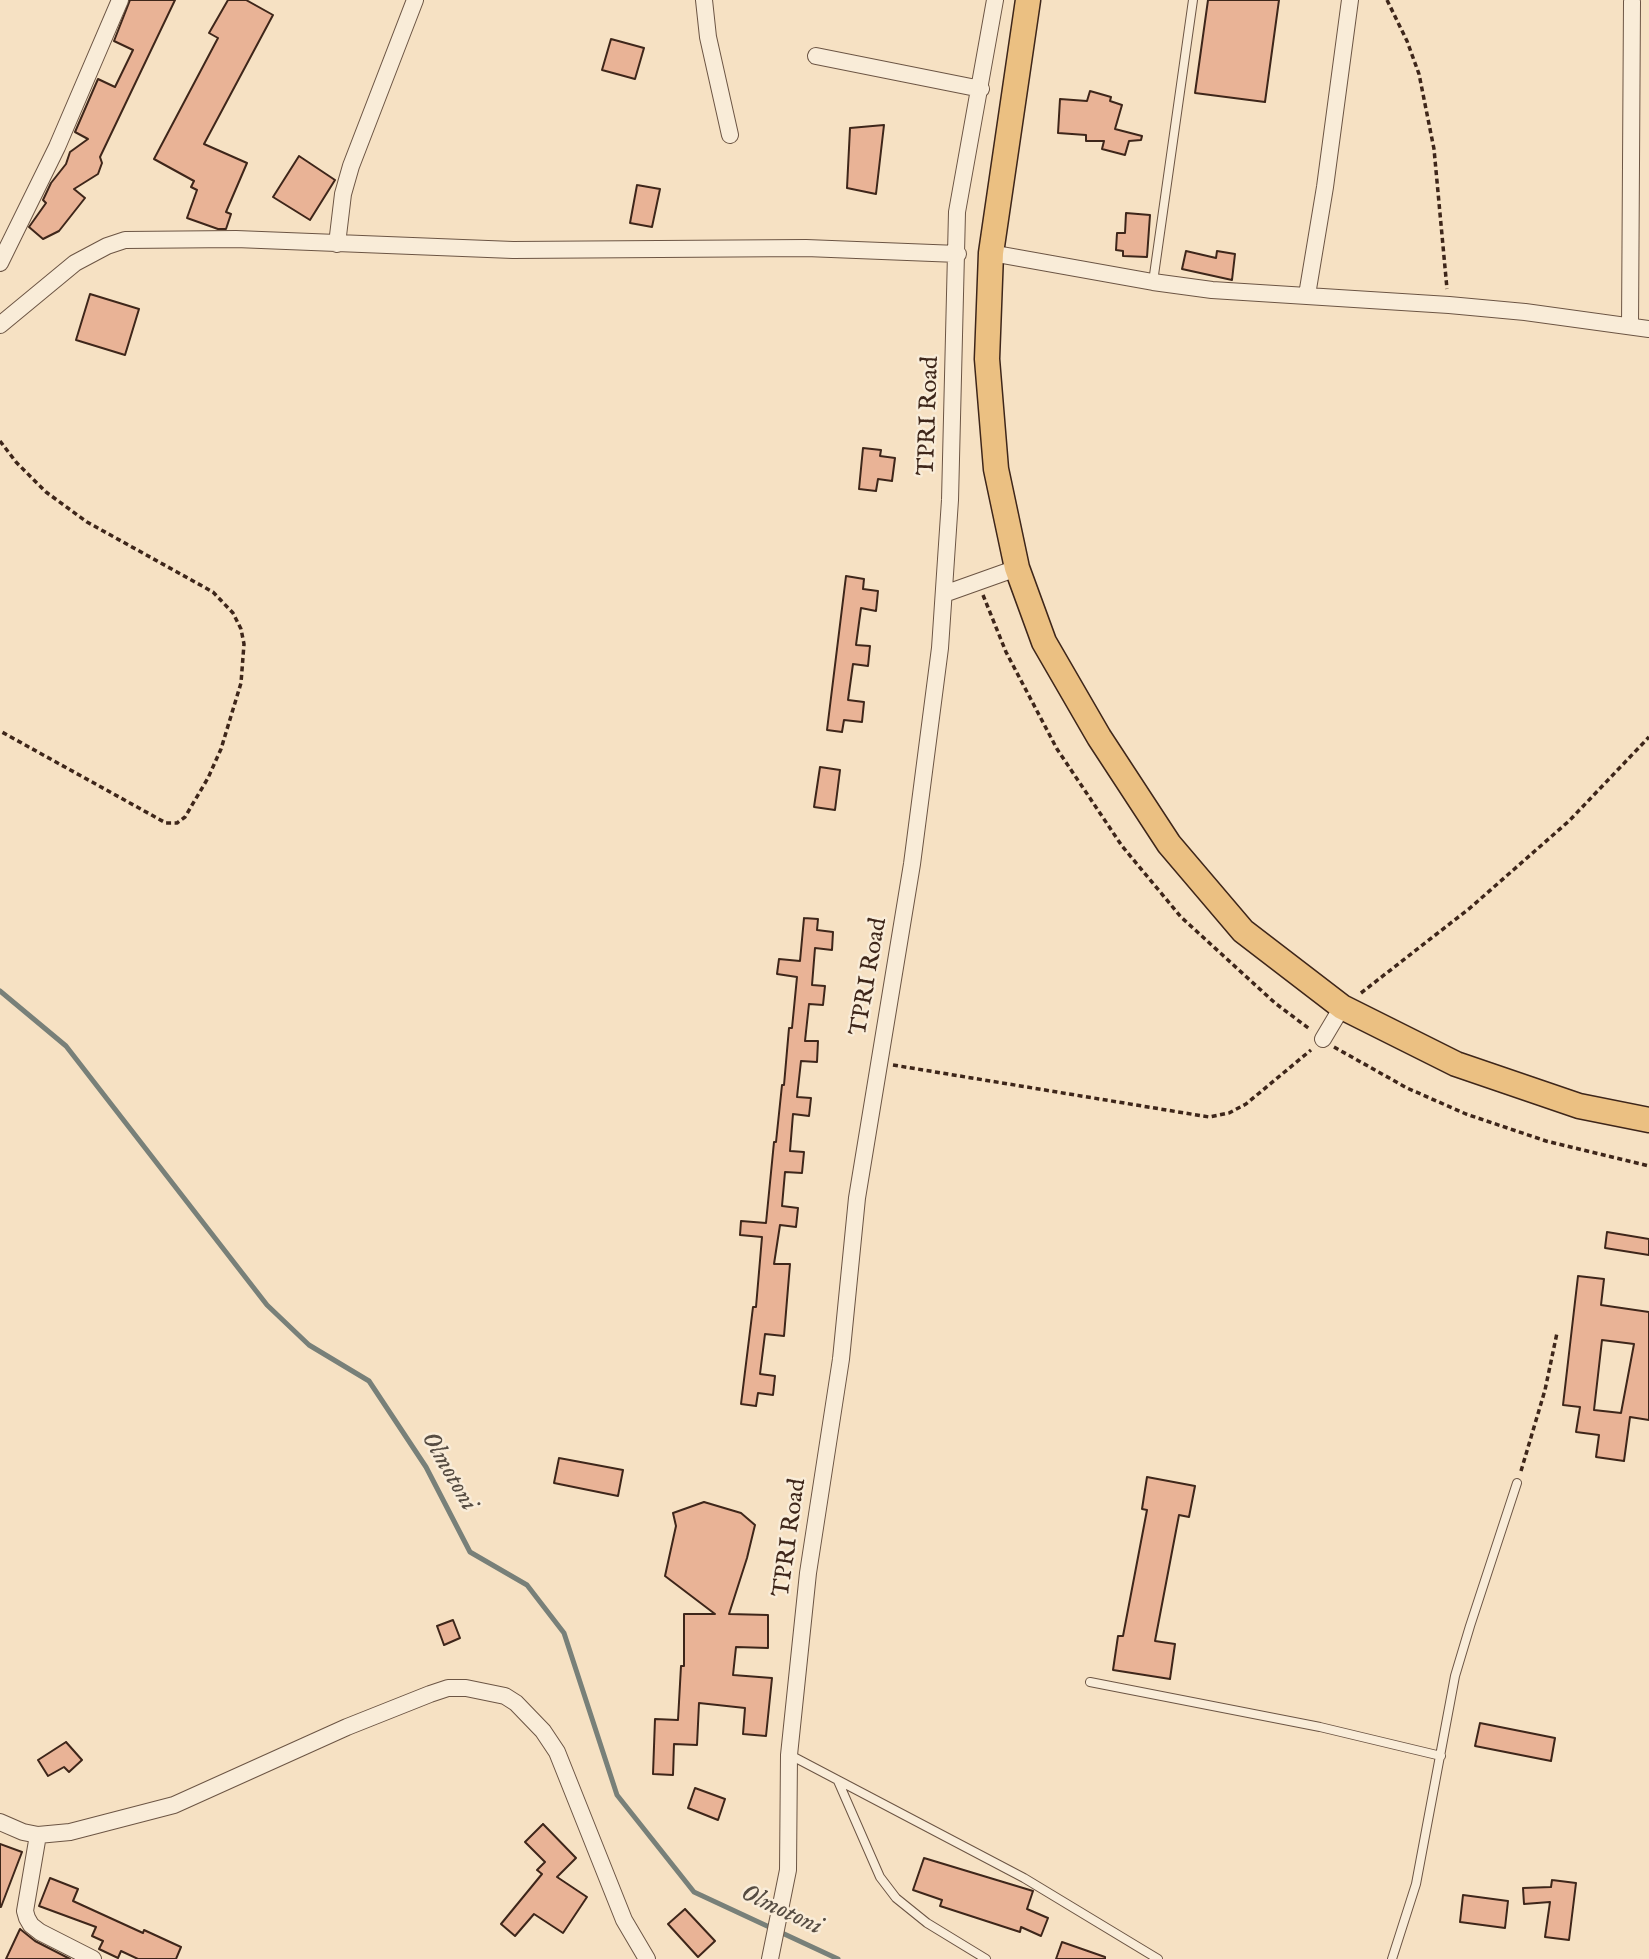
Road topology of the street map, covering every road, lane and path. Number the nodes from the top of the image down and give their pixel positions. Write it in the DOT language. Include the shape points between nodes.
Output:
graph roads {
  1 [pos="120,0"];
  2 [pos="415,0"];
  3 [pos="704,0"];
  4 [pos="995,0"];
  5 [pos="1028,0"];
  6 [pos="1193,0"];
  7 [pos="1350,0"];
  8 [pos="1387,0"];
  9 [pos="1632,2"];
  10 [pos="816,56"];
  11 [pos="981,89"];
  12 [pos="730,135"];
  13 [pos="6,238"];
  14 [pos="337,244"];
  15 [pos="991,253"];
  16 [pos="958,254"];
  17 [pos="0,262"];
  18 [pos="1153,282"];
  19 [pos="1307,295"];
  20 [pos="1449,305"];
  21 [pos="0,325"];
  22 [pos="1630,326"];
  23 [pos="1649,330"];
  24 [pos="0,441"];
  25 [pos="1017,568"];
  26 [pos="944,594"];
  27 [pos="0,731"];
  28 [pos="1649,737"];
  29 [pos="1342,1007"];
  30 [pos="1323,1039"];
  31 [pos="878,1063"];
  32 [pos="1649,1120"];
  33 [pos="1558,1333"];
  34 [pos="1517,1483"];
  35 [pos="1090,1682"];
  36 [pos="789,1755"];
  37 [pos="1441,1756"];
  38 [pos="838,1781"];
  39 [pos="0,1822"];
  40 [pos="38,1835"];
  41 [pos="93,1959"];
  42 [pos="647,1959"];
  43 [pos="770,1959"];
  44 [pos="986,1959"];
  45 [pos="1158,1959"];
  46 [pos="1392,1959"];
  1 -- 13 [label="street" via="57,147"];
  2 -- 14 [label="street" via="351,166"];
  3 -- 12 [label="street"];
  4 -- 11 [label="street, TPRI Road"];
  5 -- 15 [label="main road"];
  6 -- 18 [label="lane"];
  7 -- 19 [label="street"];
  8 -- 20 [label="path" via="1419,74 1434,149"];
  9 -- 22 [label="street"];
  10 -- 11 [label="street"];
  11 -- 16 [label="street, TPRI Road" via="957,212"];
  13 -- 17 [label="street"];
  14 -- 16 [label="street" via="513,250 806,248"];
  14 -- 21 [label="street" via="125,240 75,263"];
  15 -- 18 [label="street"];
  15 -- 25 [label="main road" via="988,359 996,469"];
  16 -- 26 [label="street, TPRI Road"];
  18 -- 19 [label="street"];
  19 -- 20 [label="street"];
  20 -- 22 [label="street"];
  22 -- 23 [label="street"];
  24 -- 27 [label="path" via="46,492 87,522 213,592 233,613 244,644 242,683 222,749 185,817 177,823 166,823"];
  25 -- 26 [label="street"];
  25 -- 29 [label="main road" via="1044,642 1169,844 1243,931"];
  26 -- 31 [label="street, TPRI Road" via="912,864"];
  28 -- 29 [label="path" via="1569,821 1500,882"];
  29 -- 30 [label="street"];
  29 -- 32 [label="main road" via="1456,1064 1579,1106"];
  30 -- 31 [label="path" via="1247,1104 1209,1117"];
  31 -- 36 [label="street, TPRI Road" via="857,1198 841,1359 807,1573"];
  33 -- 34 [label="path"];
  34 -- 37 [label="lane" via="1455,1676"];
  35 -- 37 [label="lane"];
  36 -- 38 [label="lane"];
  36 -- 43 [label="street, TPRI Road" via="788,1870"];
  37 -- 46 [label="lane" via="1416,1884"];
  38 -- 44 [label="lane" via="880,1877 896,1898"];
  38 -- 45 [label="lane" via="1024,1878"];
  39 -- 40 [label="street"];
  40 -- 41 [label="street" via="27,1919 40,1931"];
  40 -- 42 [label="street" via="70,1832 174,1805 347,1727 448,1688 466,1688 505,1696 543,1731 557,1752 624,1920"];
}
